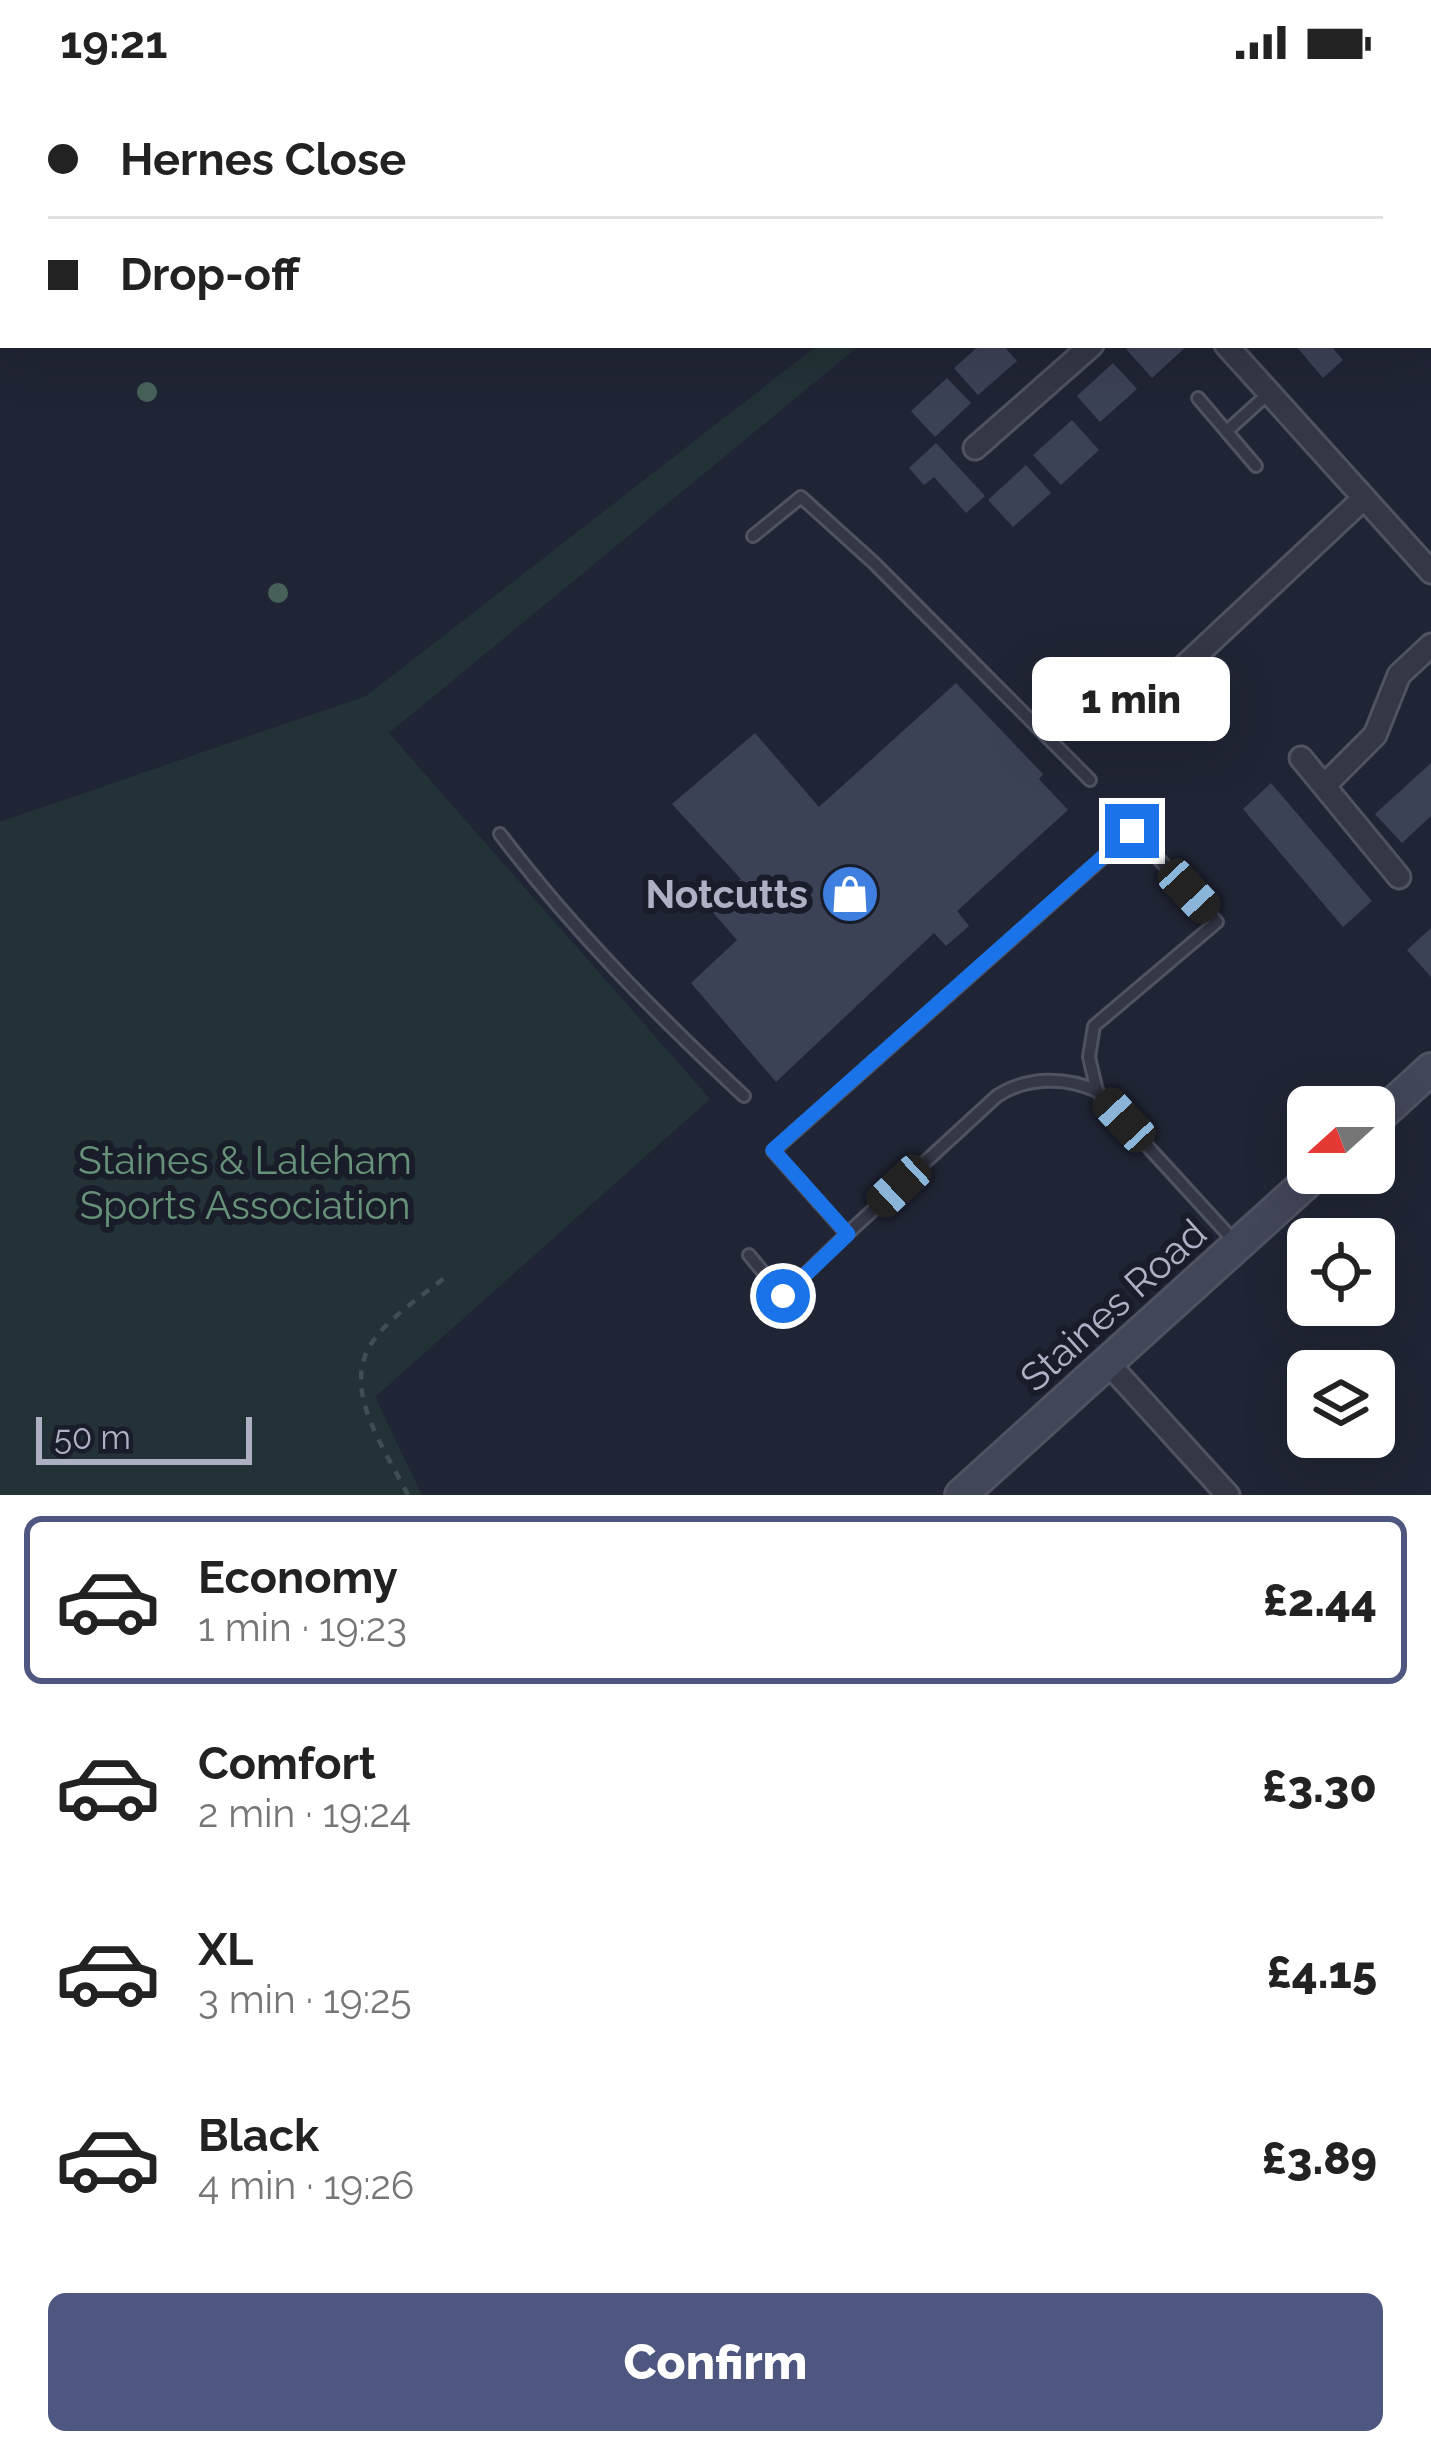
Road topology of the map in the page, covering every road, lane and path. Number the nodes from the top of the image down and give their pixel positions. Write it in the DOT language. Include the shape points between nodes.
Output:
graph roads {
  1 [pos="1088,348"];
  2 [pos="1229,348"];
  3 [pos="1269,393"];
  4 [pos="1198,398"];
  5 [pos="1227,430"];
  6 [pos="975,448"];
  7 [pos="1256,466"];
  8 [pos="1363,500"];
  9 [pos="753,536"];
  10 [pos="1431,572"];
  11 [pos="1431,645"];
  12 [pos="1174,676"];
  13 [pos="1301,758"];
  14 [pos="1090,779"];
  15 [pos="1325,785"];
  16 [pos="500,834"];
  17 [pos="1399,877"];
  18 [pos="1428,1078"];
  19 [pos="1097,1091"];
  20 [pos="744,1096"];
  21 [pos="1395,1104"];
  22 [pos="1294,1194"];
  23 [pos="848,1234"];
  24 [pos="1237,1245"];
  25 [pos="748,1256"];
  26 [pos="450,1273"];
  27 [pos="1107,1362"];
  28 [pos="408,1495"];
  29 [pos="961,1495"];
  30 [pos="1228,1495"];
  1 -- 6 [label="street"];
  2 -- 3 [label="street"];
  3 -- 5 [label="lane"];
  3 -- 8 [label="street"];
  4 -- 5 [label="lane"];
  5 -- 7 [label="lane"];
  8 -- 10 [label="street"];
  8 -- 12 [label="street"];
  9 -- 14 [label="lane" via="801,497"];
  11 -- 15 [label="street" via="1399,675 1375,735"];
  13 -- 15 [label="street"];
  15 -- 17 [label="street"];
  16 -- 20 [label="lane" via="673,1029"];
  18 -- 21 [label="main road"];
  19 -- 23 [label="lane" via="1066,1081 1013,1086"];
  19 -- 23 [label="lane" via="1089,1057 1094,1026 1217,922 1132,831 773,1150"];
  19 -- 24 [label="lane"];
  22 -- 24 [label="main road, Staines Road"];
  23 -- 25 [label="lane" via="783,1296"];
  24 -- 27 [label="main road, Staines Road"];
  26 -- 28 [label="path" via="374,1339 358,1370 364,1403"];
  27 -- 29 [label="main road, Staines Road"];
  27 -- 30 [label="street"];
}
